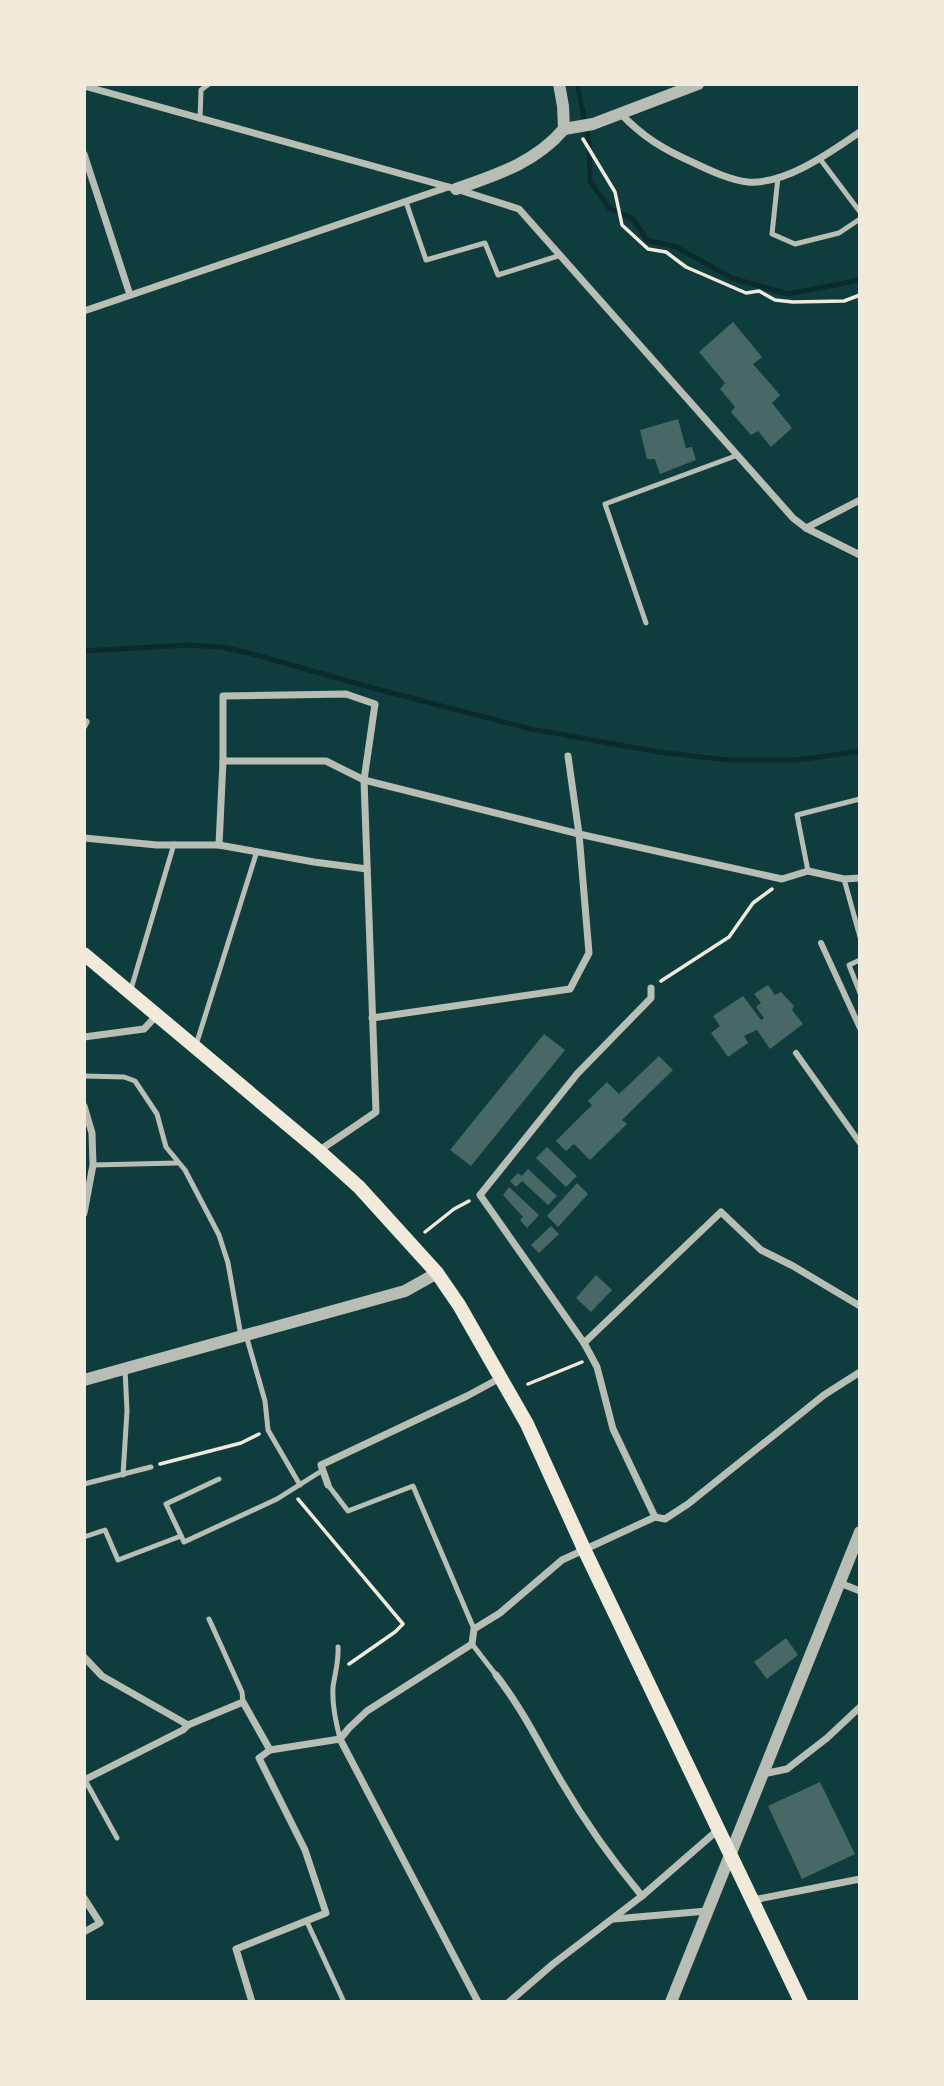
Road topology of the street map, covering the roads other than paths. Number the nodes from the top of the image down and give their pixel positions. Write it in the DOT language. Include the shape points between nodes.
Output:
graph roads {
  1 [pos="209,84"];
  2 [pos="559,84"];
  3 [pos="698,84"];
  4 [pos="84,86"];
  5 [pos="621,114"];
  6 [pos="200,119"];
  7 [pos="570,129"];
  8 [pos="860,132"];
  9 [pos="84,154"];
  10 [pos="820,159"];
  11 [pos="778,177"];
  12 [pos="452,188"];
  13 [pos="406,202"];
  14 [pos="860,212"];
  15 [pos="860,219"];
  16 [pos="561,255"];
  17 [pos="130,295"];
  18 [pos="84,311"];
  19 [pos="738,455"];
  20 [pos="860,500"];
  21 [pos="806,528"];
  22 [pos="860,555"];
  23 [pos="646,624"];
  24 [pos="568,756"];
  25 [pos="223,761"];
  26 [pos="364,780"];
  27 [pos="860,799"];
  28 [pos="579,834"];
  29 [pos="84,838"];
  30 [pos="174,844"];
  31 [pos="219,845"];
  32 [pos="257,851"];
  33 [pos="367,869"];
  34 [pos="808,871"];
  35 [pos="860,878"];
  36 [pos="844,879"];
  37 [pos="860,937"];
  38 [pos="821,943"];
  39 [pos="84,954"];
  40 [pos="860,960"];
  41 [pos="651,988"];
  42 [pos="130,993"];
  43 [pos="860,993"];
  44 [pos="157,1015"];
  45 [pos="372,1018"];
  46 [pos="860,1028"];
  47 [pos="84,1037"];
  48 [pos="195,1048"];
  49 [pos="796,1053"];
  50 [pos="84,1076"];
  51 [pos="84,1106"];
  52 [pos="860,1143"];
  53 [pos="319,1151"];
  54 [pos="177,1163"];
  55 [pos="93,1165"];
  56 [pos="84,1213"];
  57 [pos="437,1273"];
  58 [pos="860,1306"];
  59 [pos="244,1336"];
  60 [pos="584,1343"];
  61 [pos="125,1369"];
  62 [pos="860,1373"];
  63 [pos="502,1377"];
  64 [pos="84,1380"];
  65 [pos="151,1467"];
  66 [pos="323,1471"];
  67 [pos="123,1475"];
  68 [pos="219,1479"];
  69 [pos="84,1484"];
  70 [pos="300,1485"];
  71 [pos="328,1485"];
  72 [pos="655,1517"];
  73 [pos="860,1532"];
  74 [pos="181,1536"];
  75 [pos="84,1537"];
  76 [pos="584,1549"];
  77 [pos="840,1583"];
  78 [pos="860,1591"];
  79 [pos="209,1619"];
  80 [pos="474,1629"];
  81 [pos="472,1644"];
  82 [pos="338,1647"];
  83 [pos="84,1657"];
  84 [pos="496,1675"];
  85 [pos="243,1702"];
  86 [pos="860,1707"];
  87 [pos="188,1725"];
  88 [pos="340,1739"];
  89 [pos="270,1750"];
  90 [pos="763,1774"];
  91 [pos="85,1780"];
  92 [pos="720,1829"];
  93 [pos="117,1838"];
  94 [pos="731,1853"];
  95 [pos="860,1880"];
  96 [pos="642,1896"];
  97 [pos="84,1898"];
  98 [pos="753,1900"];
  99 [pos="708,1911"];
  100 [pos="614,1919"];
  101 [pos="307,1922"];
  102 [pos="84,1931"];
  103 [pos="252,2002"];
  104 [pos="344,2002"];
  105 [pos="478,2002"];
  106 [pos="509,2002"];
  107 [pos="671,2002"];
  108 [pos="801,2002"];
  1 -- 6 [label="lane" via="201,90"];
  2 -- 7 [label="street"];
  3 -- 5 [label="street"];
  4 -- 6 [label="street"];
  5 -- 7 [label="street"];
  5 -- 11 [label="street" via="639,133 711,171 749,182"];
  6 -- 12 [label="street"];
  7 -- 12 [label="street" via="509,170"];
  8 -- 10 [label="street"];
  9 -- 17 [label="street"];
  10 -- 11 [label="street"];
  10 -- 14 [label="lane"];
  11 -- 15 [label="lane" via="772,234 795,244 839,233"];
  12 -- 13 [label="street"];
  12 -- 16 [label="street" via="519,209"];
  13 -- 16 [label="lane" via="426,260 485,243 498,275"];
  13 -- 17 [label="street"];
  16 -- 19 [label="street"];
  17 -- 18 [label="street"];
  19 -- 21 [label="street"];
  19 -- 23 [label="lane" via="606,504"];
  20 -- 21 [label="street"];
  21 -- 22 [label="street"];
  24 -- 28 [label="street"];
  25 -- 26 [label="street" via="326,761"];
  25 -- 26 [label="street" via="223,696 346,694 375,704"];
  25 -- 31 [label="street"];
  26 -- 28 [label="street"];
  26 -- 33 [label="street"];
  27 -- 34 [label="lane" via="797,816"];
  28 -- 34 [label="street" via="782,879"];
  28 -- 45 [label="street" via="589,953 570,989"];
  29 -- 30 [label="street"];
  30 -- 31 [label="street"];
  30 -- 42 [label="lane"];
  31 -- 32 [label="street"];
  32 -- 33 [label="street"];
  32 -- 48 [label="lane"];
  33 -- 45 [label="street"];
  34 -- 36 [label="street"];
  35 -- 36 [label="street"];
  36 -- 37 [label="lane"];
  38 -- 46 [label="street"];
  39 -- 42 [label="main road"];
  40 -- 43 [label="lane" via="849,965"];
  41 -- 60 [label="street" via="651,998 577,1074 480,1195"];
  42 -- 44 [label="main road"];
  44 -- 47 [label="street" via="144,1029"];
  44 -- 48 [label="main road"];
  45 -- 53 [label="street" via="376,1112"];
  48 -- 53 [label="main road"];
  49 -- 52 [label="street"];
  50 -- 54 [label="lane" via="135,1080 157,1114 166,1147"];
  51 -- 55 [label="street" via="92,1133"];
  53 -- 57 [label="main road" via="359,1187"];
  54 -- 55 [label="lane"];
  54 -- 59 [label="lane" via="219,1235"];
  55 -- 56 [label="street"];
  57 -- 59 [label="street" via="405,1291"];
  57 -- 63 [label="main road"];
  58 -- 60 [label="street" via="761,1250 721,1212"];
  59 -- 61 [label="street"];
  59 -- 70 [label="lane" via="265,1401 268,1430"];
  60 -- 72 [label="street" via="597,1367 613,1429"];
  61 -- 64 [label="street"];
  61 -- 67 [label="lane"];
  62 -- 72 [label="street" via="824,1395 688,1504 665,1519"];
  63 -- 66 [label="street" via="321,1465"];
  63 -- 76 [label="main road"];
  65 -- 67 [label="lane"];
  66 -- 70 [label="lane"];
  66 -- 71 [label="street"];
  67 -- 69 [label="lane"];
  68 -- 74 [label="lane" via="166,1504"];
  70 -- 74 [label="lane" via="184,1542"];
  71 -- 80 [label="lane" via="348,1511 414,1486"];
  72 -- 76 [label="street"];
  73 -- 77 [label="street"];
  74 -- 75 [label="lane" via="118,1560 105,1530"];
  76 -- 80 [label="street" via="562,1560 500,1614"];
  76 -- 92 [label="main road"];
  77 -- 78 [label="street"];
  77 -- 90 [label="street"];
  79 -- 85 [label="lane"];
  80 -- 81 [label="street"];
  81 -- 84 [label="lane"];
  81 -- 88 [label="street" via="374,1706"];
  82 -- 88 [label="lane" via="333,1688"];
  83 -- 87 [label="street" via="102,1676"];
  84 -- 96 [label="street" via="592,1830"];
  85 -- 87 [label="street"];
  85 -- 89 [label="street"];
  86 -- 90 [label="street" via="787,1769"];
  87 -- 91 [label="street"];
  88 -- 89 [label="street"];
  88 -- 105 [label="street"];
  89 -- 101 [label="street" via="259,1758 305,1850 326,1913"];
  90 -- 94 [label="street"];
  91 -- 93 [label="lane"];
  92 -- 94 [label="main road"];
  92 -- 96 [label="street"];
  94 -- 98 [label="main road"];
  94 -- 99 [label="street"];
  95 -- 98 [label="street"];
  96 -- 100 [label="street"];
  97 -- 102 [label="street" via="100,1923"];
  98 -- 108 [label="main road"];
  99 -- 100 [label="street"];
  99 -- 107 [label="street"];
  100 -- 106 [label="street"];
  101 -- 103 [label="street" via="236,1949"];
  101 -- 104 [label="lane"];
}
